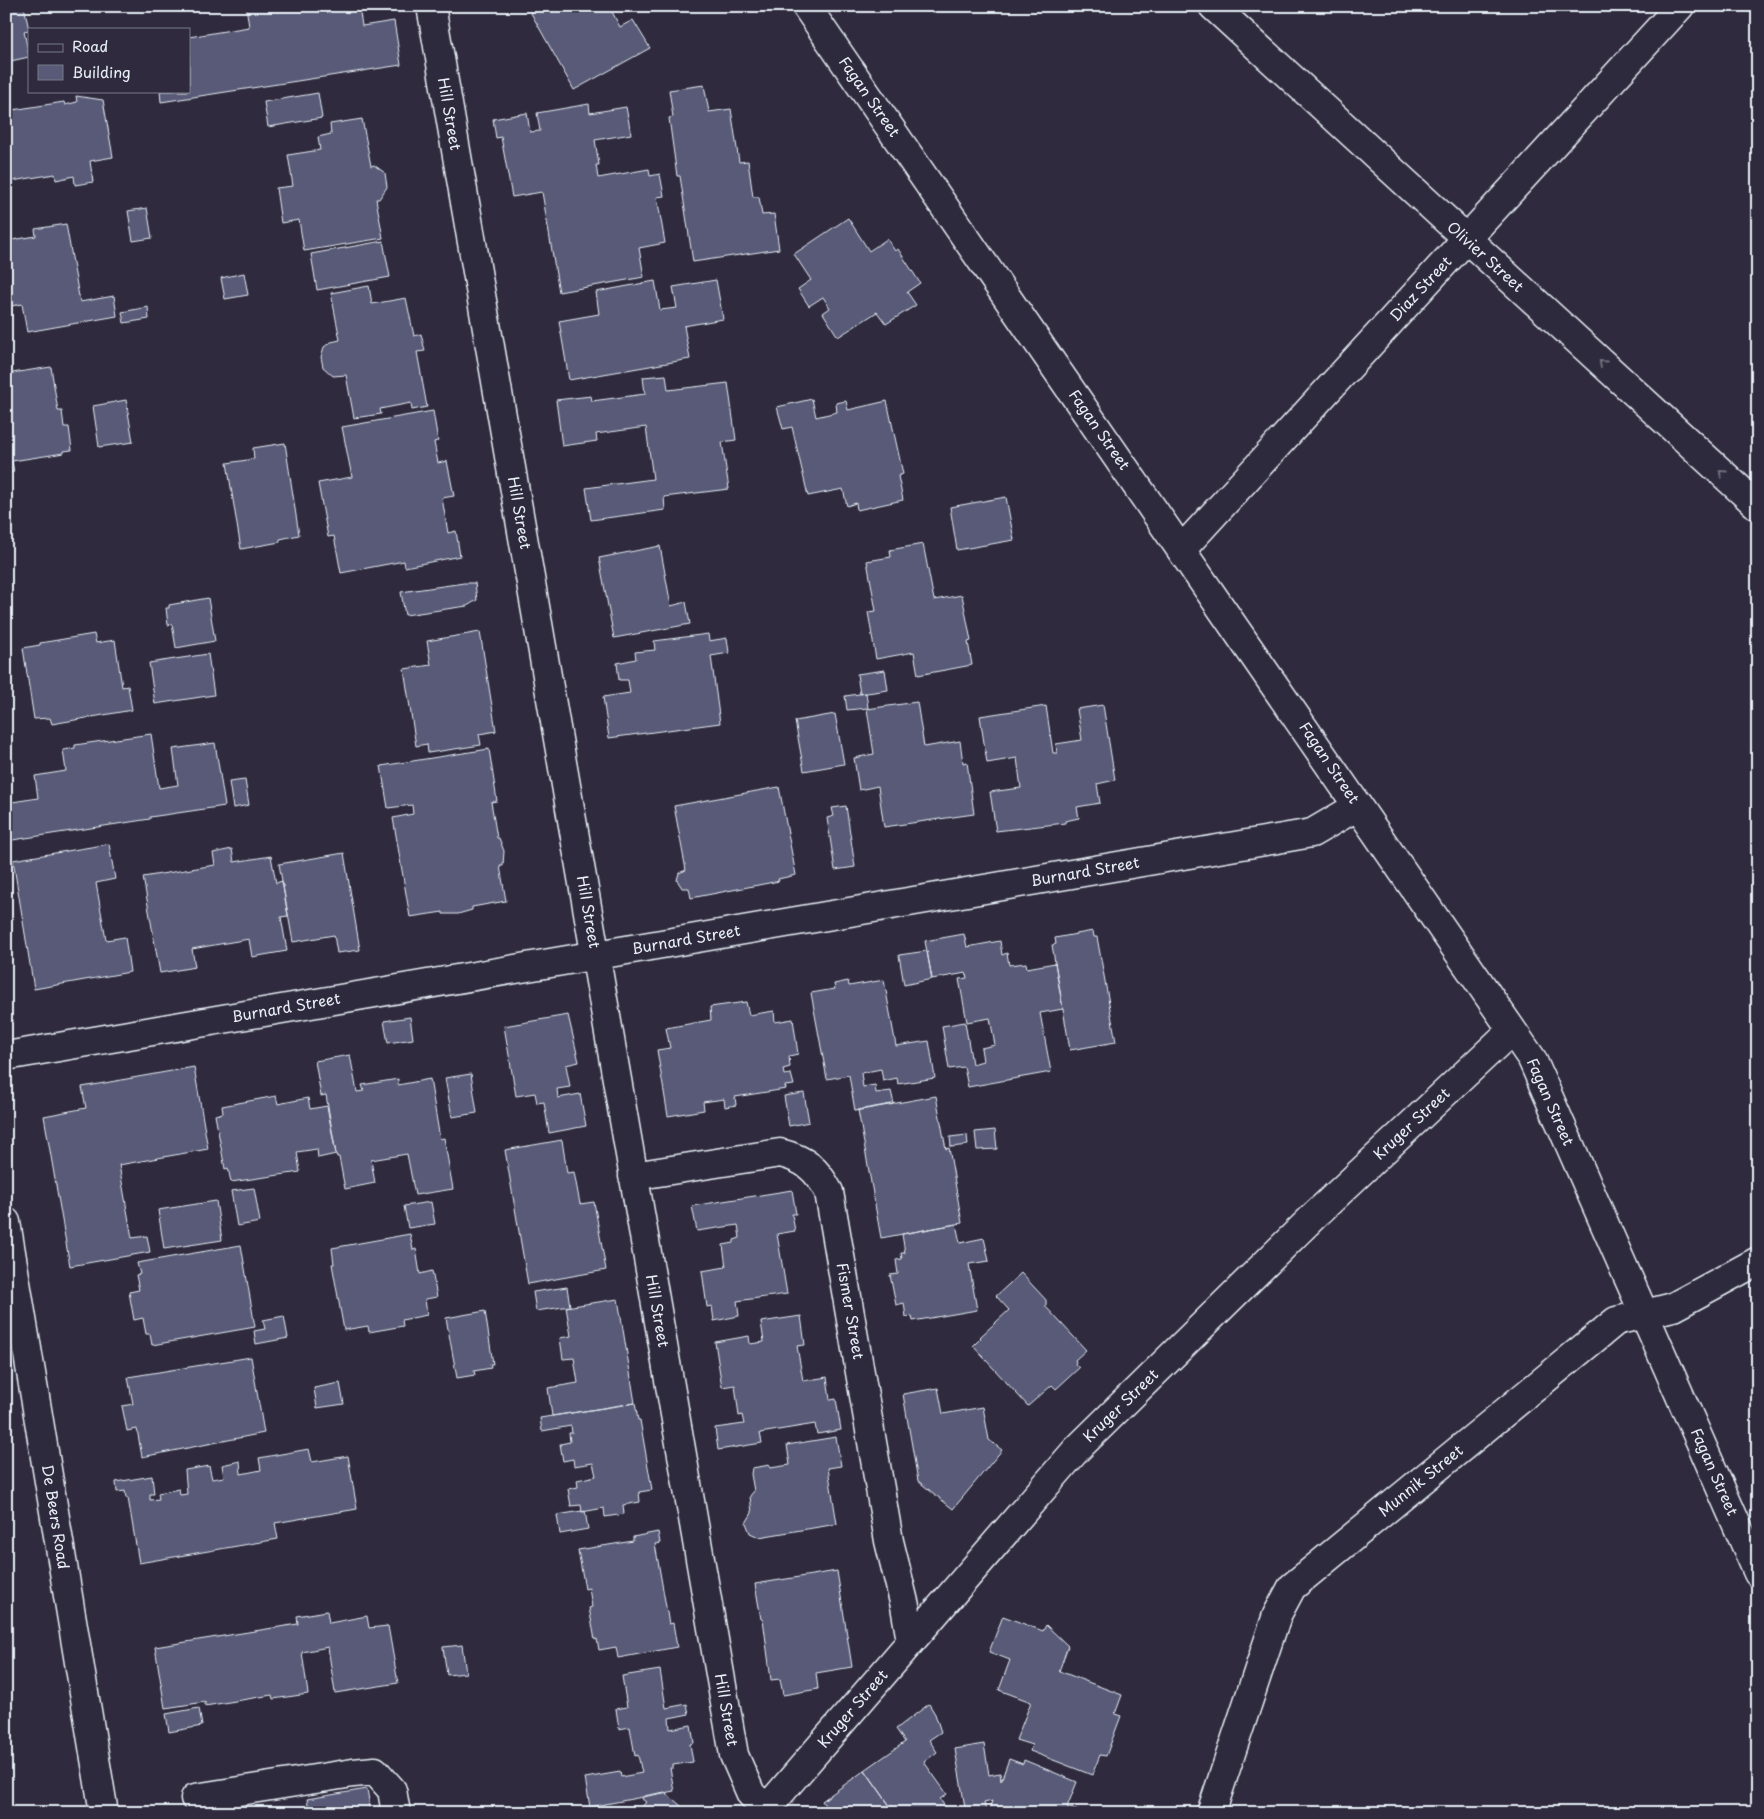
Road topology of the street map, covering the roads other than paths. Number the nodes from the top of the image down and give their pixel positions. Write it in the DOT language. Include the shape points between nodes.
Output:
graph roads {
  1 [pos="431,6"];
  2 [pos="806,6"];
  3 [pos="1213,6"];
  4 [pos="1680,6"];
  5 [pos="1466,240"];
  6 [pos="1758,506"];
  7 [pos="1182,549"];
  8 [pos="1358,806"];
  9 [pos="596,955"];
  10 [pos="1512,1030"];
  11 [pos="6,1056"];
  12 [pos="633,1176"];
  13 [pos="6,1222"];
  14 [pos="1758,1261"];
  15 [pos="1644,1314"];
  16 [pos="1758,1573"];
  17 [pos="912,1641"];
  18 [pos="195,1798"];
  19 [pos="764,1811"];
  20 [pos="104,1813"];
  21 [pos="396,1813"];
  22 [pos="1211,1813"];
  1 -- 9 [label="street, Hill Street"];
  2 -- 7 [label="street, Fagan Street"];
  3 -- 5 [label="street, Olivier Street"];
  4 -- 5 [label="street, Diaz Street"];
  6 -- 5 [label="street, Olivier Street, one-way"];
  5 -- 7 [label="street, Diaz Street"];
  7 -- 8 [label="street, Fagan Street"];
  8 -- 9 [label="street, Burnard Street" via="1312,833"];
  8 -- 10 [label="street, Fagan Street"];
  9 -- 11 [label="street, Burnard Street"];
  9 -- 12 [label="street, Hill Street"];
  10 -- 15 [label="street, Fagan Street" via="1532,1059"];
  10 -- 17 [label="street, Kruger Street" via="1314,1216 1078,1449"];
  12 -- 17 [label="street, Fismer Street" via="780,1153 796,1157 821,1177 829,1192 889,1541"];
  12 -- 19 [label="street, Hill Street" via="734,1755 751,1794"];
  13 -- 20 [label="street, De Beers Road"];
  14 -- 15 [label="street, Munnik Street" via="1673,1306"];
  15 -- 16 [label="street, Fagan Street"];
  15 -- 22 [label="street, Munnik Street" via="1616,1321 1292,1587 1277,1615"];
  17 -- 19 [label="street, Kruger Street"];
  18 -- 21 [label="street" via="376,1771 392,1790"];
}
